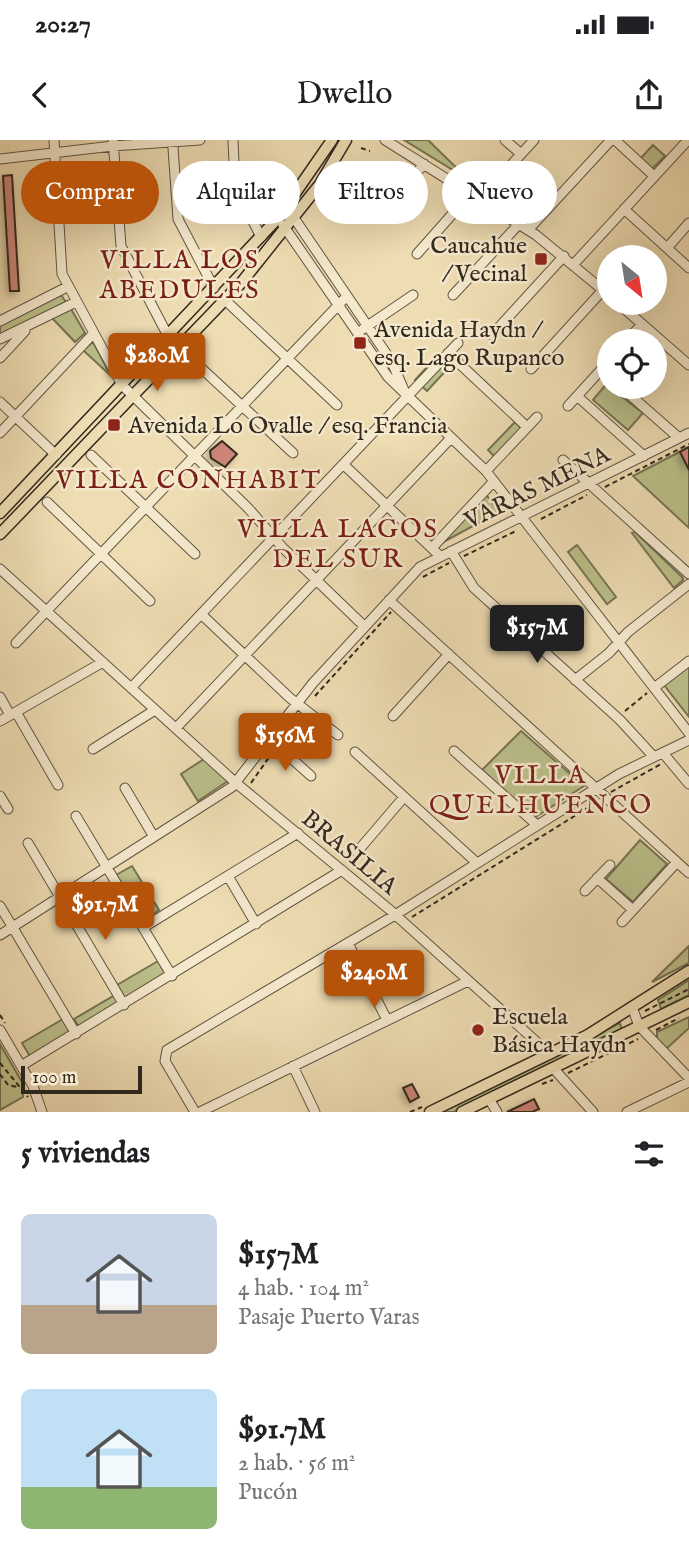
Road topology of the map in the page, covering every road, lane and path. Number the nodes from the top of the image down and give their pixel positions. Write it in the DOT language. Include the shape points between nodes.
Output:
graph roads {
  1 [pos="54,140"];
  2 [pos="201,140"];
  3 [pos="233,140"];
  4 [pos="332,140"];
  5 [pos="346,140"];
  6 [pos="385,140"];
  7 [pos="505,140"];
  8 [pos="534,140"];
  9 [pos="613,140"];
  10 [pos="688,140"];
  11 [pos="175,141"];
  12 [pos="113,143"];
  13 [pos="360,148"];
  14 [pos="370,151"];
  15 [pos="54,152"];
  16 [pos="521,154"];
  17 [pos="0,159"];
  18 [pos="419,161"];
  19 [pos="515,161"];
  20 [pos="654,176"];
  21 [pos="300,187"];
  22 [pos="624,209"];
  23 [pos="300,210"];
  24 [pos="689,223"];
  25 [pos="273,224"];
  26 [pos="282,224"];
  27 [pos="290,224"];
  28 [pos="298,224"];
  29 [pos="443,224"];
  30 [pos="519,224"];
  31 [pos="524,227"];
  32 [pos="286,229"];
  33 [pos="261,237"];
  34 [pos="664,245"];
  35 [pos="667,248"];
  36 [pos="416,254"];
  37 [pos="564,257"];
  38 [pos="323,261"];
  39 [pos="573,264"];
  40 [pos="313,268"];
  41 [pos="689,268"];
  42 [pos="597,285"];
  43 [pos="67,287"];
  44 [pos="214,288"];
  45 [pos="413,295"];
  46 [pos="453,295"];
  47 [pos="347,296"];
  48 [pos="226,300"];
  49 [pos="76,302"];
  50 [pos="597,302"];
  51 [pos="337,303"];
  52 [pos="632,315"];
  53 [pos="0,321"];
  54 [pos="642,324"];
  55 [pos="30,326"];
  56 [pos="368,326"];
  57 [pos="638,329"];
  58 [pos="357,332"];
  59 [pos="93,334"];
  60 [pos="492,335"];
  61 [pos="169,336"];
  62 [pos="0,340"];
  63 [pos="458,343"];
  64 [pos="448,353"];
  65 [pos="186,354"];
  66 [pos="286,357"];
  67 [pos="0,358"];
  68 [pos="689,365"];
  69 [pos="531,369"];
  70 [pos="597,379"];
  71 [pos="122,385"];
  72 [pos="407,396"];
  73 [pos="578,396"];
  74 [pos="131,397"];
  75 [pos="635,399"];
  76 [pos="0,402"];
  77 [pos="241,405"];
  78 [pos="337,405"];
  79 [pos="568,406"];
  80 [pos="15,416"];
  81 [pos="537,417"];
  82 [pos="527,427"];
  83 [pos="0,433"];
  84 [pos="689,433"];
  85 [pos="451,438"];
  86 [pos="679,438"];
  87 [pos="689,444"];
  88 [pos="293,453"];
  89 [pos="56,455"];
  90 [pos="91,455"];
  91 [pos="193,456"];
  92 [pos="644,456"];
  93 [pos="563,460"];
  94 [pos="343,464"];
  95 [pos="486,471"];
  96 [pos="494,481"];
  97 [pos="588,483"];
  98 [pos="596,491"];
  99 [pos="47,502"];
  100 [pos="145,506"];
  101 [pos="387,506"];
  102 [pos="0,513"];
  103 [pos="522,516"];
  104 [pos="541,519"];
  105 [pos="516,531"];
  106 [pos="0,534"];
  107 [pos="273,538"];
  108 [pos="432,548"];
  109 [pos="101,554"];
  110 [pos="195,554"];
  111 [pos="453,555"];
  112 [pos="440,556"];
  113 [pos="0,569"];
  114 [pos="689,573"];
  115 [pos="423,577"];
  116 [pos="316,580"];
  117 [pos="689,584"];
  118 [pos="150,601"];
  119 [pos="392,603"];
  120 [pos="47,611"];
  121 [pos="201,614"];
  122 [pos="365,626"];
  123 [pos="619,642"];
  124 [pos="16,643"];
  125 [pos="449,654"];
  126 [pos="244,656"];
  127 [pos="689,661"];
  128 [pos="103,662"];
  129 [pos="575,680"];
  130 [pos="131,688"];
  131 [pos="654,688"];
  132 [pos="0,697"];
  133 [pos="301,705"];
  134 [pos="155,710"];
  135 [pos="13,714"];
  136 [pos="393,716"];
  137 [pos="618,718"];
  138 [pos="0,721"];
  139 [pos="176,728"];
  140 [pos="689,733"];
  141 [pos="338,735"];
  142 [pos="689,740"];
  143 [pos="273,743"];
  144 [pos="93,749"];
  145 [pos="454,751"];
  146 [pos="355,752"];
  147 [pos="662,757"];
  148 [pos="311,776"];
  149 [pos="236,783"];
  150 [pos="250,784"];
  151 [pos="689,784"];
  152 [pos="58,785"];
  153 [pos="125,788"];
  154 [pos="596,789"];
  155 [pos="0,796"];
  156 [pos="404,797"];
  157 [pos="601,799"];
  158 [pos="8,809"];
  159 [pos="76,816"];
  160 [pos="537,825"];
  161 [pos="298,833"];
  162 [pos="154,837"];
  163 [pos="27,843"];
  164 [pos="357,852"];
  165 [pos="677,862"];
  166 [pos="477,863"];
  167 [pos="610,865"];
  168 [pos="107,867"];
  169 [pos="342,870"];
  170 [pos="689,873"];
  171 [pos="228,876"];
  172 [pos="597,878"];
  173 [pos="585,891"];
  174 [pos="60,897"];
  175 [pos="0,906"];
  176 [pos="633,910"];
  177 [pos="395,915"];
  178 [pos="412,917"];
  179 [pos="622,922"];
  180 [pos="256,924"];
  181 [pos="13,927"];
  182 [pos="144,927"];
  183 [pos="0,934"];
  184 [pos="348,943"];
  185 [pos="689,971"];
  186 [pos="172,976"];
  187 [pos="468,981"];
  188 [pos="689,989"];
  189 [pos="689,1002"];
  190 [pos="124,1005"];
  191 [pos="632,1007"];
  192 [pos="645,1011"];
  193 [pos="660,1016"];
  194 [pos="387,1020"];
  195 [pos="639,1026"];
  196 [pos="0,1030"];
  197 [pos="76,1034"];
  198 [pos="654,1039"];
  199 [pos="550,1054"];
  200 [pos="0,1063"];
  201 [pos="21,1066"];
  202 [pos="293,1066"];
  203 [pos="553,1068"];
  204 [pos="0,1074"];
  205 [pos="689,1080"];
  206 [pos="489,1099"];
  207 [pos="42,1112"];
  208 [pos="195,1112"];
  209 [pos="200,1112"];
  210 [pos="316,1112"];
  211 [pos="430,1112"];
  212 [pos="462,1112"];
  213 [pos="497,1112"];
  214 [pos="593,1112"];
  215 [pos="627,1112"];
  1 -- 15 [label="street"];
  2 -- 11 [label="street"];
  3 -- 33 [label="street" via="235,186"];
  4 -- 21 [label="main road"];
  5 -- 23 [label="main road"];
  6 -- 18 [label="street"];
  7 -- 16 [label="street"];
  8 -- 16 [label="street"];
  9 -- 20 [label="street"];
  9 -- 31 [label="street"];
  10 -- 20 [label="street"];
  11 -- 12 [label="street"];
  11 -- 44 [label="street" via="178,219"];
  12 -- 15 [label="street"];
  12 -- 61 [label="street" via="121,246"];
  13 -- 14 [label="path"];
  15 -- 17 [label="street"];
  15 -- 43 [label="street" via="61,269"];
  16 -- 19 [label="street"];
  20 -- 22 [label="street"];
  22 -- 34 [label="street"];
  22 -- 39 [label="street"];
  24 -- 35 [label="street"];
  25 -- 33 [label="main road"];
  26 -- 32 [label="street"];
  27 -- 32 [label="main road"];
  28 -- 38 [label="street"];
  29 -- 36 [label="street"];
  30 -- 31 [label="street"];
  31 -- 37 [label="street"];
  31 -- 46 [label="street"];
  32 -- 40 [label="street"];
  32 -- 48 [label="main road"];
  33 -- 44 [label="main road"];
  35 -- 41 [label="street"];
  37 -- 39 [label="street"];
  37 -- 60 [label="street"];
  38 -- 40 [label="street"];
  38 -- 47 [label="street"];
  39 -- 42 [label="street"];
  40 -- 51 [label="street"];
  43 -- 49 [label="street"];
  43 -- 53 [label="street"];
  44 -- 61 [label="main road"];
  45 -- 56 [label="street"];
  47 -- 51 [label="street"];
  47 -- 56 [label="street"];
  48 -- 66 [label="street"];
  48 -- 74 [label="main road"];
  49 -- 55 [label="street"];
  49 -- 59 [label="street"];
  50 -- 69 [label="street"];
  51 -- 58 [label="street"];
  51 -- 66 [label="street"];
  52 -- 54 [label="street"];
  54 -- 57 [label="street"];
  54 -- 68 [label="street"];
  55 -- 62 [label="street"];
  55 -- 67 [label="street"];
  56 -- 58 [label="street"];
  56 -- 72 [label="street"];
  58 -- 72 [label="street"];
  59 -- 71 [label="street"];
  59 -- 80 [label="street"];
  61 -- 71 [label="main road"];
  63 -- 64 [label="street"];
  64 -- 72 [label="street"];
  64 -- 82 [label="street"];
  65 -- 77 [label="street"];
  66 -- 77 [label="street"];
  66 -- 78 [label="street"];
  70 -- 73 [label="street"];
  71 -- 74 [label="street"];
  71 -- 89 [label="main road"];
  72 -- 85 [label="street"];
  72 -- 94 [label="street"];
  73 -- 79 [label="street"];
  73 -- 92 [label="street"];
  74 -- 91 [label="street"];
  74 -- 106 [label="main road"];
  75 -- 86 [label="street"];
  76 -- 80 [label="street"];
  77 -- 88 [label="street"];
  77 -- 91 [label="street"];
  80 -- 83 [label="street"];
  80 -- 89 [label="street"];
  81 -- 82 [label="street"];
  82 -- 95 [label="street"];
  84 -- 86 [label="street, VARAS MENA"];
  85 -- 95 [label="street"];
  85 -- 101 [label="street"];
  86 -- 92 [label="street, VARAS MENA"];
  87 -- 98 [label="path"];
  89 -- 102 [label="main road"];
  90 -- 100 [label="street"];
  91 -- 100 [label="street"];
  91 -- 107 [label="street"];
  92 -- 97 [label="street, VARAS MENA"];
  93 -- 97 [label="street"];
  94 -- 101 [label="street"];
  94 -- 107 [label="street"];
  95 -- 96 [label="street"];
  96 -- 103 [label="street"];
  96 -- 108 [label="street"];
  97 -- 98 [label="street"];
  97 -- 103 [label="street, VARAS MENA"];
  98 -- 104 [label="path"];
  98 -- 114 [label="street"];
  99 -- 109 [label="street"];
  100 -- 109 [label="street"];
  100 -- 110 [label="street"];
  101 -- 108 [label="street"];
  101 -- 116 [label="street"];
  103 -- 111 [label="street, VARAS MENA"];
  103 -- 123 [label="street"];
  105 -- 111 [label="path"];
  107 -- 116 [label="street"];
  107 -- 121 [label="street"];
  108 -- 112 [label="street"];
  109 -- 118 [label="street"];
  109 -- 120 [label="street"];
  111 -- 112 [label="street, VARAS MENA"];
  111 -- 115 [label="path"];
  111 -- 129 [label="street" via="474,588"];
  112 -- 119 [label="street, VARAS MENA" via="414,572"];
  113 -- 120 [label="street, BRASILIA"];
  116 -- 122 [label="street"];
  116 -- 126 [label="street"];
  117 -- 123 [label="street"];
  119 -- 122 [label="street, VARAS MENA"];
  119 -- 125 [label="street"];
  119 -- 133 [label="path"];
  120 -- 124 [label="street"];
  120 -- 128 [label="street, BRASILIA"];
  121 -- 126 [label="street"];
  121 -- 130 [label="street"];
  122 -- 133 [label="street, VARAS MENA"];
  123 -- 129 [label="street"];
  123 -- 131 [label="street"];
  125 -- 136 [label="street"];
  125 -- 154 [label="street"];
  126 -- 133 [label="street"];
  126 -- 139 [label="street"];
  127 -- 131 [label="street"];
  128 -- 130 [label="street, BRASILIA"];
  128 -- 135 [label="street"];
  129 -- 137 [label="street"];
  130 -- 134 [label="street, BRASILIA"];
  131 -- 137 [label="path"];
  131 -- 140 [label="street"];
  132 -- 135 [label="street"];
  133 -- 141 [label="street"];
  133 -- 143 [label="street, VARAS MENA"];
  133 -- 143 [label="path"];
  134 -- 139 [label="street, BRASILIA"];
  134 -- 144 [label="street"];
  135 -- 138 [label="street"];
  135 -- 152 [label="street"];
  137 -- 147 [label="street"];
  139 -- 149 [label="street, BRASILIA"];
  142 -- 147 [label="street"];
  143 -- 148 [label="street"];
  143 -- 149 [label="street, VARAS MENA"];
  143 -- 150 [label="path"];
  145 -- 160 [label="street"];
  146 -- 156 [label="street"];
  147 -- 151 [label="street"];
  147 -- 154 [label="street"];
  147 -- 157 [label="path"];
  149 -- 161 [label="street, BRASILIA"];
  149 -- 162 [label="street, VARAS MENA"];
  153 -- 162 [label="street"];
  154 -- 157 [label="street"];
  154 -- 160 [label="street"];
  155 -- 158 [label="street"];
  156 -- 164 [label="street"];
  156 -- 166 [label="street"];
  157 -- 165 [label="street"];
  157 -- 178 [label="path"];
  159 -- 168 [label="street"];
  160 -- 166 [label="street"];
  161 -- 169 [label="street, BRASILIA"];
  161 -- 171 [label="street"];
  162 -- 168 [label="street, VARAS MENA"];
  163 -- 174 [label="street"];
  165 -- 170 [label="street"];
  165 -- 176 [label="street"];
  166 -- 177 [label="street"];
  167 -- 172 [label="street"];
  168 -- 174 [label="street, VARAS MENA"];
  168 -- 182 [label="street"];
  169 -- 177 [label="street, BRASILIA"];
  169 -- 180 [label="street"];
  171 -- 180 [label="street"];
  171 -- 182 [label="street"];
  172 -- 173 [label="street"];
  172 -- 176 [label="street"];
  174 -- 181 [label="street, VARAS MENA"];
  174 -- 190 [label="street"];
  175 -- 181 [label="street"];
  176 -- 179 [label="street"];
  177 -- 184 [label="street"];
  177 -- 187 [label="street, BRASILIA"];
  180 -- 186 [label="street"];
  181 -- 183 [label="street, VARAS MENA"];
  181 -- 197 [label="street"];
  182 -- 186 [label="street"];
  184 -- 194 [label="street"];
  184 -- 208 [label="street" via="164,1054"];
  185 -- 191 [label="main road"];
  186 -- 190 [label="street"];
  187 -- 194 [label="street"];
  187 -- 199 [label="street, BRASILIA"];
  188 -- 192 [label="path"];
  189 -- 193 [label="main road"];
  190 -- 197 [label="street"];
  191 -- 195 [label="street"];
  191 -- 199 [label="main road"];
  193 -- 195 [label="main road"];
  193 -- 198 [label="street"];
  194 -- 202 [label="street"];
  195 -- 198 [label="street"];
  195 -- 203 [label="main road"];
  196 -- 201 [label="street"];
  197 -- 201 [label="street"];
  198 -- 205 [label="street"];
  199 -- 211 [label="main road"];
  200 -- 204 [label="path" via="19,1087 8,1085"];
  201 -- 207 [label="street"];
  202 -- 209 [label="street"];
  202 -- 210 [label="street"];
  203 -- 206 [label="main road"];
  203 -- 214 [label="street"];
  205 -- 215 [label="street"];
  206 -- 212 [label="main road"];
  206 -- 213 [label="street"];
}
